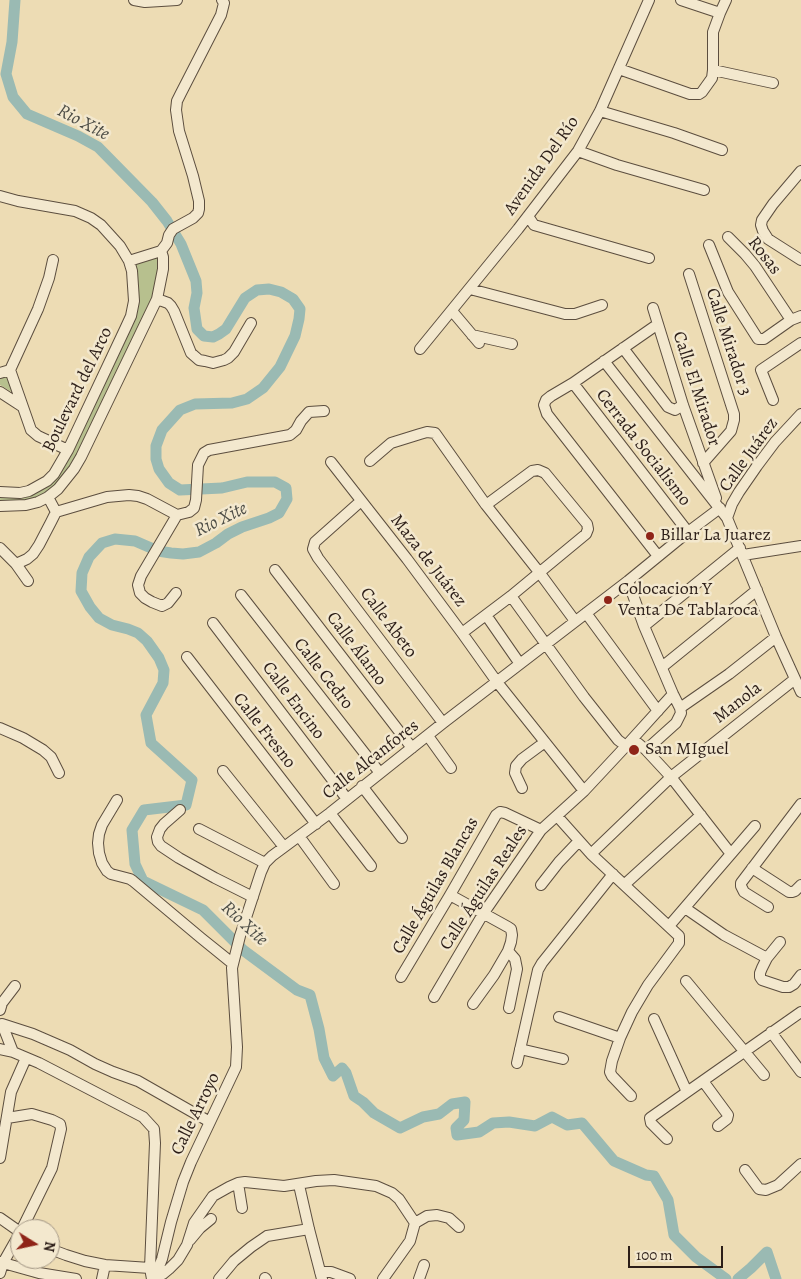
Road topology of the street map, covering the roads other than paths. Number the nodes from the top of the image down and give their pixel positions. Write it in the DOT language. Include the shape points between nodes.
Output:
graph roads {
  1 [pos="134,0"];
  2 [pos="177,0"];
  3 [pos="222,0"];
  4 [pos="649,0"];
  5 [pos="681,0"];
  6 [pos="726,0"];
  7 [pos="720,13"];
  8 [pos="619,69"];
  9 [pos="713,70"];
  10 [pos="773,83"];
  11 [pos="600,111"];
  12 [pos="722,150"];
  13 [pos="578,151"];
  14 [pos="801,171"];
  15 [pos="704,190"];
  16 [pos="0,196"];
  17 [pos="528,216"];
  18 [pos="728,237"];
  19 [pos="709,245"];
  20 [pos="161,251"];
  21 [pos="649,258"];
  22 [pos="53,260"];
  23 [pos="801,260"];
  24 [pos="129,261"];
  25 [pos="689,274"];
  26 [pos="470,289"];
  27 [pos="156,302"];
  28 [pos="602,306"];
  29 [pos="133,307"];
  30 [pos="653,308"];
  31 [pos="452,311"];
  32 [pos="796,318"];
  33 [pos="251,323"];
  34 [pos="658,324"];
  35 [pos="512,344"];
  36 [pos="801,344"];
  37 [pos="623,348"];
  38 [pos="420,349"];
  39 [pos="604,362"];
  40 [pos="5,372"];
  41 [pos="573,383"];
  42 [pos="0,392"];
  43 [pos="773,400"];
  44 [pos="684,405"];
  45 [pos="23,407"];
  46 [pos="324,411"];
  47 [pos="801,414"];
  48 [pos="68,450"];
  49 [pos="330,462"];
  50 [pos="370,462"];
  51 [pos="703,463"];
  52 [pos="0,492"];
  53 [pos="48,497"];
  54 [pos="361,501"];
  55 [pos="486,505"];
  56 [pos="0,506"];
  57 [pos="720,508"];
  58 [pos="56,512"];
  59 [pos="177,515"];
  60 [pos="728,518"];
  61 [pos="688,532"];
  62 [pos="801,546"];
  63 [pos="0,548"];
  64 [pos="741,551"];
  65 [pos="658,556"];
  66 [pos="16,564"];
  67 [pos="275,570"];
  68 [pos="539,572"];
  69 [pos="28,581"];
  70 [pos="628,581"];
  71 [pos="757,590"];
  72 [pos="176,593"];
  73 [pos="241,595"];
  74 [pos="511,596"];
  75 [pos="586,613"];
  76 [pos="486,615"];
  77 [pos="575,621"];
  78 [pos="213,623"];
  79 [pos="644,626"];
  80 [pos="462,632"];
  81 [pos="776,637"];
  82 [pos="546,644"];
  83 [pos="187,658"];
  84 [pos="520,664"];
  85 [pos="662,667"];
  86 [pos="794,679"];
  87 [pos="497,682"];
  88 [pos="801,692"];
  89 [pos="673,694"];
  90 [pos="680,708"];
  91 [pos="658,710"];
  92 [pos="443,723"];
  93 [pos="0,728"];
  94 [pos="428,736"];
  95 [pos="545,742"];
  96 [pos="630,743"];
  97 [pos="412,748"];
  98 [pos="646,750"];
  99 [pos="451,768"];
  100 [pos="223,771"];
  101 [pos="58,773"];
  102 [pos="380,773"];
  103 [pos="671,776"];
  104 [pos="362,786"];
  105 [pos="522,788"];
  106 [pos="584,791"];
  107 [pos="347,799"];
  108 [pos="117,800"];
  109 [pos="801,804"];
  110 [pos="180,810"];
  111 [pos="330,813"];
  112 [pos="701,815"];
  113 [pos="557,816"];
  114 [pos="316,824"];
  115 [pos="754,826"];
  116 [pos="199,829"];
  117 [pos="541,830"];
  118 [pos="299,836"];
  119 [pos="402,838"];
  120 [pos="579,840"];
  121 [pos="284,848"];
  122 [pos="591,854"];
  123 [pos="730,854"];
  124 [pos="265,863"];
  125 [pos="371,866"];
  126 [pos="752,868"];
  127 [pos="613,874"];
  128 [pos="334,884"];
  129 [pos="801,884"];
  130 [pos="541,885"];
  131 [pos="624,885"];
  132 [pos="450,895"];
  133 [pos="253,897"];
  134 [pos="768,907"];
  135 [pos="685,908"];
  136 [pos="483,914"];
  137 [pos="669,926"];
  138 [pos="780,942"];
  139 [pos="508,951"];
  140 [pos="767,958"];
  141 [pos="233,959"];
  142 [pos="801,975"];
  143 [pos="401,977"];
  144 [pos="686,981"];
  145 [pos="15,986"];
  146 [pos="434,997"];
  147 [pos="473,1004"];
  148 [pos="509,1008"];
  149 [pos="0,1010"];
  150 [pos="801,1012"];
  151 [pos="559,1017"];
  152 [pos="654,1019"];
  153 [pos="1,1021"];
  154 [pos="771,1032"];
  155 [pos="620,1038"];
  156 [pos="0,1048"];
  157 [pos="520,1049"];
  158 [pos="745,1051"];
  159 [pos="13,1052"];
  160 [pos="26,1058"];
  161 [pos="563,1059"];
  162 [pos="517,1063"];
  163 [pos="801,1072"];
  164 [pos="764,1075"];
  165 [pos="703,1081"];
  166 [pos="687,1092"];
  167 [pos="631,1096"];
  168 [pos="6,1118"];
  169 [pos="210,1122"];
  170 [pos="718,1126"];
  171 [pos="667,1139"];
  172 [pos="0,1158"];
  173 [pos="801,1164"];
  174 [pos="745,1170"];
  175 [pos="238,1184"];
  176 [pos="299,1184"];
  177 [pos="242,1208"];
  178 [pos="27,1219"];
  179 [pos="211,1219"];
  180 [pos="415,1223"];
  181 [pos="459,1227"];
  182 [pos="309,1229"];
  183 [pos="186,1245"];
  184 [pos="10,1250"];
  185 [pos="60,1253"];
  186 [pos="105,1264"];
  187 [pos="424,1265"];
  188 [pos="1,1266"];
  189 [pos="153,1275"];
  190 [pos="39,1276"];
  191 [pos="321,1276"];
  192 [pos="76,1279"];
  193 [pos="102,1279"];
  194 [pos="219,1279"];
  195 [pos="350,1279"];
  196 [pos="383,1279"];
  197 [pos="419,1279"];
  1 -- 2 [label="street"];
  3 -- 20 [label="street" via="221,15 176,110 200,205 196,216 173,229"];
  4 -- 8 [label="street, Avenida Del Río"];
  5 -- 7 [label="street"];
  6 -- 7 [label="street"];
  7 -- 9 [label="street" via="713,32"];
  8 -- 9 [label="street" via="690,94 699,94 712,78"];
  8 -- 11 [label="street, Avenida Del Río"];
  9 -- 10 [label="street"];
  11 -- 12 [label="street"];
  11 -- 13 [label="street, Avenida Del Río"];
  13 -- 15 [label="street"];
  13 -- 17 [label="street, Avenida Del Río"];
  14 -- 23 [label="street" via="761,225 768,239"];
  16 -- 24 [label="street" via="75,211 91,218 120,246"];
  17 -- 21 [label="street" via="534,224"];
  17 -- 26 [label="street, Avenida Del Río"];
  18 -- 32 [label="street, Rosas"];
  19 -- 32 [label="street" via="728,292 758,339 764,339"];
  20 -- 24 [label="street"];
  20 -- 27 [label="street, Boulevard del Arco" via="163,269"];
  22 -- 40 [label="street" via="38,309"];
  24 -- 29 [label="street, Boulevard del Arco"];
  25 -- 51 [label="street, Calle Mirador 3" via="734,414 731,430"];
  26 -- 28 [label="street" via="565,314"];
  26 -- 31 [label="street, Avenida Del Río"];
  27 -- 29 [label="street"];
  27 -- 33 [label="street" via="168,304 174,311 191,353 199,360 213,362 228,358"];
  27 -- 53 [label="street, Boulevard del Arco" via="81,457 65,481"];
  29 -- 48 [label="street, Boulevard del Arco"];
  30 -- 34 [label="street, Calle El Mirador"];
  31 -- 35 [label="street" via="476,339"];
  31 -- 38 [label="street, Avenida Del Río"];
  34 -- 37 [label="street"];
  34 -- 44 [label="street, Calle El Mirador"];
  36 -- 43 [label="street" via="761,370"];
  37 -- 39 [label="street"];
  37 -- 44 [label="street" via="670,409"];
  39 -- 41 [label="street"];
  39 -- 57 [label="street"];
  40 -- 45 [label="street"];
  41 -- 61 [label="street, Cerrada Socialismo"];
  41 -- 65 [label="street" via="546,400 544,405 548,414"];
  42 -- 45 [label="street"];
  44 -- 51 [label="street, Calle El Mirador"];
  45 -- 48 [label="street" via="34,433"];
  46 -- 59 [label="street" via="309,412 293,433 284,437 204,453 198,465 194,508"];
  47 -- 60 [label="street, Calle Juárez" via="757,466 732,504"];
  48 -- 52 [label="street, Boulevard del Arco" via="54,474 39,486 20,493"];
  49 -- 54 [label="street, Maza de Juárez"];
  50 -- 55 [label="street" via="391,444 428,432 435,433"];
  51 -- 57 [label="street, Calle El Mirador"];
  53 -- 56 [label="street, Boulevard del Arco" via="26,505"];
  53 -- 58 [label="street"];
  54 -- 80 [label="street, Maza de Juárez"];
  54 -- 92 [label="street, Calle Abeto" via="315,542 313,549"];
  55 -- 68 [label="street"];
  55 -- 68 [label="street" via="532,471 538,470 545,473 587,524 586,534"];
  57 -- 60 [label="street"];
  57 -- 61 [label="street, Calle Alcanfores"];
  58 -- 59 [label="street" via="107,497 129,495 147,499"];
  58 -- 66 [label="street" via="40,545 27,559"];
  59 -- 72 [label="street" via="138,585 140,593 162,606"];
  60 -- 64 [label="street"];
  61 -- 65 [label="street, Calle Alcanfores"];
  62 -- 64 [label="street"];
  63 -- 66 [label="street"];
  64 -- 71 [label="street"];
  64 -- 79 [label="street"];
  65 -- 70 [label="street, Calle Alcanfores"];
  66 -- 69 [label="street"];
  67 -- 97 [label="street, Calle Álamo"];
  68 -- 74 [label="street"];
  68 -- 77 [label="street"];
  70 -- 75 [label="street, Calle Alcanfores"];
  70 -- 79 [label="street"];
  71 -- 81 [label="street"];
  71 -- 85 [label="street"];
  73 -- 102 [label="street, Calle Cedro"];
  74 -- 76 [label="street"];
  74 -- 82 [label="street"];
  75 -- 77 [label="street, Calle Alcanfores"];
  75 -- 91 [label="street"];
  76 -- 80 [label="street"];
  76 -- 84 [label="street"];
  77 -- 82 [label="street, Calle Alcanfores"];
  78 -- 107 [label="street, Calle Encino"];
  79 -- 85 [label="street"];
  80 -- 87 [label="street, Maza de Juárez"];
  81 -- 86 [label="street"];
  81 -- 90 [label="street"];
  82 -- 84 [label="street, Calle Alcanfores"];
  82 -- 96 [label="street" via="606,726 618,740"];
  83 -- 114 [label="street, Calle Fresno"];
  84 -- 87 [label="street, Calle Alcanfores"];
  85 -- 89 [label="street"];
  86 -- 88 [label="street"];
  86 -- 103 [label="street, Manola"];
  87 -- 92 [label="street, Calle Alcanfores"];
  87 -- 95 [label="street, Maza de Juárez"];
  89 -- 90 [label="street"];
  89 -- 91 [label="street, Calle Águilas Reales"];
  90 -- 98 [label="street" via="676,723"];
  91 -- 96 [label="street, Calle Águilas Reales"];
  92 -- 94 [label="street, Calle Alcanfores"];
  93 -- 101 [label="street" via="43,750 51,757"];
  94 -- 97 [label="street, Calle Alcanfores"];
  94 -- 99 [label="street"];
  95 -- 105 [label="street" via="516,766 515,773"];
  95 -- 106 [label="street, Maza de Juárez"];
  96 -- 98 [label="street"];
  96 -- 106 [label="street, Calle Águilas Reales"];
  97 -- 102 [label="street, Calle Alcanfores"];
  98 -- 103 [label="street"];
  100 -- 121 [label="street"];
  102 -- 104 [label="street, Calle Alcanfores"];
  103 -- 112 [label="street"];
  103 -- 122 [label="street, Manola"];
  104 -- 107 [label="street, Calle Alcanfores"];
  104 -- 119 [label="street"];
  106 -- 113 [label="street, Calle Águilas Reales"];
  107 -- 111 [label="street, Calle Alcanfores"];
  108 -- 141 [label="street" via="99,834 99,853 107,871 133,881 201,938"];
  109 -- 126 [label="street"];
  110 -- 133 [label="street" via="158,834 161,846"];
  111 -- 114 [label="street, Calle Alcanfores"];
  111 -- 125 [label="street"];
  112 -- 123 [label="street"];
  112 -- 131 [label="street"];
  113 -- 117 [label="street, Calle Águilas Reales"];
  113 -- 120 [label="street"];
  114 -- 118 [label="street, Calle Alcanfores"];
  115 -- 123 [label="street"];
  116 -- 124 [label="street"];
  117 -- 132 [label="street, Calle Águilas Blancas" via="500,812"];
  117 -- 136 [label="street, Calle Águilas Reales"];
  118 -- 121 [label="street, Calle Alcanfores"];
  118 -- 128 [label="street"];
  120 -- 122 [label="street"];
  120 -- 130 [label="street"];
  121 -- 124 [label="street, Calle Alcanfores"];
  122 -- 127 [label="street"];
  123 -- 135 [label="street"];
  124 -- 133 [label="street, Calle Arroyo"];
  126 -- 129 [label="street" via="789,892"];
  126 -- 134 [label="street" via="741,886 744,892"];
  127 -- 131 [label="street"];
  127 -- 157 [label="street" via="542,962"];
  131 -- 137 [label="street"];
  132 -- 136 [label="street"];
  132 -- 143 [label="street, Calle Águilas Blancas"];
  133 -- 141 [label="street, Calle Arroyo"];
  135 -- 137 [label="street"];
  135 -- 140 [label="street" via="724,935"];
  136 -- 139 [label="street" via="511,930"];
  136 -- 146 [label="street, Calle Águilas Reales"];
  137 -- 155 [label="street" via="679,936 679,943 648,985"];
  138 -- 140 [label="street"];
  139 -- 147 [label="street"];
  139 -- 148 [label="street" via="515,959 517,969"];
  140 -- 142 [label="street" via="760,973 762,980 789,987"];
  141 -- 169 [label="street, Calle Arroyo" via="237,1063"];
  144 -- 158 [label="street"];
  145 -- 149 [label="street"];
  150 -- 154 [label="street"];
  151 -- 155 [label="street"];
  152 -- 166 [label="street"];
  153 -- 159 [label="street"];
  153 -- 169 [label="street" via="138,1081"];
  154 -- 158 [label="street"];
  154 -- 163 [label="street"];
  155 -- 167 [label="street" via="610,1072"];
  156 -- 159 [label="street"];
  157 -- 161 [label="street"];
  157 -- 162 [label="street"];
  158 -- 164 [label="street"];
  158 -- 165 [label="street"];
  159 -- 160 [label="street"];
  160 -- 168 [label="street" via="11,1092"];
  160 -- 189 [label="street" via="142,1117 154,1129"];
  165 -- 166 [label="street"];
  165 -- 170 [label="street" via="728,1115"];
  166 -- 171 [label="street" via="650,1118"];
  168 -- 172 [label="street"];
  168 -- 178 [label="street" via="32,1114 60,1124 52,1168"];
  169 -- 189 [label="street, Calle Arroyo" via="179,1193 162,1259"];
  173 -- 174 [label="street" via="778,1185 766,1190 759,1189"];
  175 -- 176 [label="street"];
  175 -- 177 [label="street"];
  175 -- 183 [label="street" via="218,1192 208,1201 194,1223"];
  176 -- 180 [label="street" via="334,1180 385,1189 399,1199"];
  176 -- 182 [label="street"];
  179 -- 183 [label="street"];
  180 -- 181 [label="street" via="437,1215 449,1218"];
  180 -- 196 [label="street" via="410,1241"];
  182 -- 191 [label="street"];
  182 -- 194 [label="street" via="267,1236 234,1261"];
  183 -- 189 [label="street" via="169,1269 163,1274"];
  184 -- 188 [label="street"];
  185 -- 186 [label="street"];
  186 -- 189 [label="street"];
  186 -- 193 [label="street"];
  187 -- 197 [label="street"];
  188 -- 190 [label="street"];
  190 -- 192 [label="street"];
  191 -- 195 [label="street" via="331,1272"];
}
